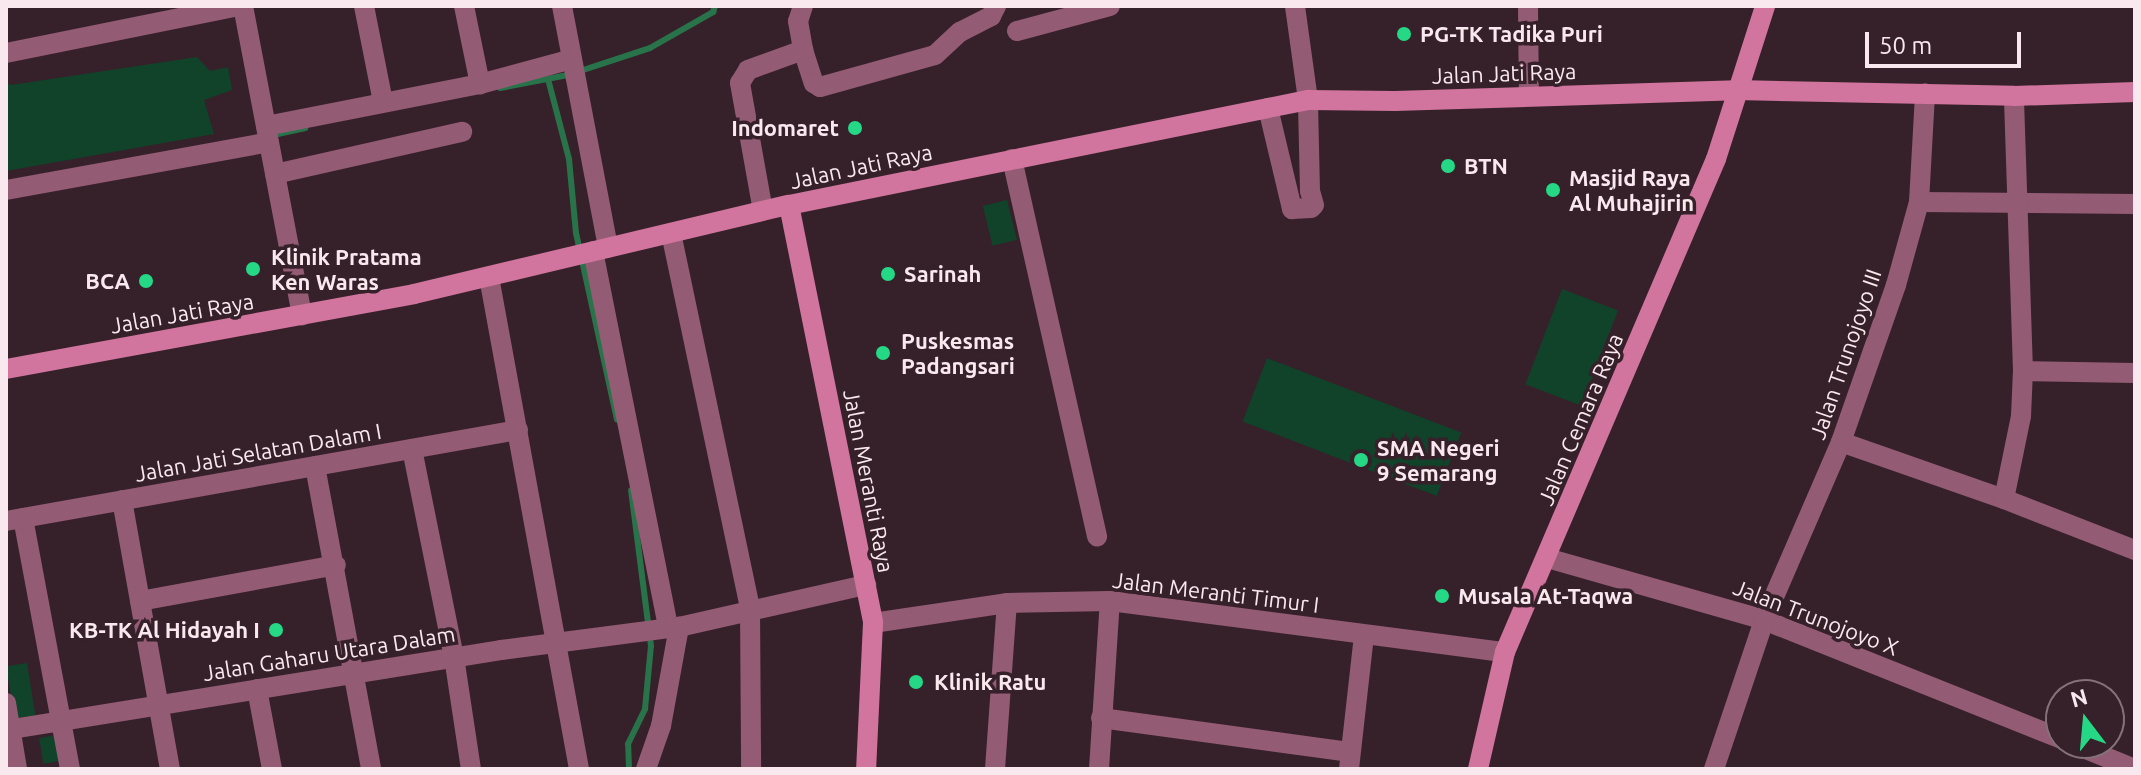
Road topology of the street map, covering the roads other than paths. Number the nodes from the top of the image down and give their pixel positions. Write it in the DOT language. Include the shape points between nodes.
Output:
graph roads {
  1 [pos="241,6"];
  2 [pos="364,6"];
  3 [pos="464,6"];
  4 [pos="562,6"];
  5 [pos="803,6"];
  6 [pos="996,6"];
  7 [pos="1110,6"];
  8 [pos="1295,6"];
  9 [pos="1528,6"];
  10 [pos="1765,6"];
  11 [pos="1017,31"];
  12 [pos="803,50"];
  13 [pos="6,53"];
  14 [pos="574,68"];
  15 [pos="480,84"];
  16 [pos="1736,90"];
  17 [pos="2135,92"];
  18 [pos="1925,93"];
  19 [pos="1529,95"];
  20 [pos="2014,96"];
  21 [pos="1308,100"];
  22 [pos="383,102"];
  23 [pos="1268,108"];
  24 [pos="462,132"];
  25 [pos="268,134"];
  26 [pos="1012,159"];
  27 [pos="275,174"];
  28 [pos="6,190"];
  29 [pos="1919,202"];
  30 [pos="2135,204"];
  31 [pos="789,205"];
  32 [pos="2019,206"];
  33 [pos="763,211"];
  34 [pos="671,233"];
  35 [pos="591,252"];
  36 [pos="489,277"];
  37 [pos="302,315"];
  38 [pos="6,369"];
  39 [pos="2023,371"];
  40 [pos="2135,373"];
  41 [pos="518,430"];
  42 [pos="1841,442"];
  43 [pos="412,449"];
  44 [pos="315,466"];
  45 [pos="2004,499"];
  46 [pos="122,500"];
  47 [pos="15,519"];
  48 [pos="1097,537"];
  49 [pos="2135,550"];
  50 [pos="1547,558"];
  51 [pos="336,565"];
  52 [pos="866,585"];
  53 [pos="140,601"];
  54 [pos="1110,601"];
  55 [pos="1007,603"];
  56 [pos="750,609"];
  57 [pos="1764,620"];
  58 [pos="873,623"];
  59 [pos="669,628"];
  60 [pos="1364,635"];
  61 [pos="554,643"];
  62 [pos="1505,652"];
  63 [pos="454,657"];
  64 [pos="354,673"];
  65 [pos="257,689"];
  66 [pos="6,703"];
  67 [pos="159,705"];
  68 [pos="1101,718"];
  69 [pos="62,721"];
  70 [pos="8,730"];
  71 [pos="2045,733"];
  72 [pos="2110,759"];
  73 [pos="1349,761"];
  74 [pos="17,769"];
  75 [pos="70,769"];
  76 [pos="170,769"];
  77 [pos="272,769"];
  78 [pos="371,769"];
  79 [pos="471,769"];
  80 [pos="579,769"];
  81 [pos="646,769"];
  82 [pos="751,769"];
  83 [pos="866,769"];
  84 [pos="995,769"];
  85 [pos="1099,769"];
  86 [pos="1478,769"];
  87 [pos="1714,769"];
  88 [pos="2135,769"];
  1 -- 13 [label="street"];
  1 -- 25 [label="street"];
  2 -- 22 [label="street"];
  3 -- 15 [label="street"];
  4 -- 14 [label="street"];
  5 -- 12 [label="street" via="798,21"];
  6 -- 12 [label="street" via="991,16 960,32 935,55 825,87 814,83"];
  7 -- 11 [label="street"];
  8 -- 21 [label="street"];
  9 -- 19 [label="street"];
  10 -- 16 [label="street, Jalan Cemara Raya"];
  12 -- 33 [label="street" via="748,70 740,83"];
  14 -- 15 [label="street"];
  14 -- 35 [label="street"];
  15 -- 22 [label="street"];
  16 -- 18 [label="street, Jalan Jati Raya"];
  16 -- 19 [label="street, Jalan Jati Raya"];
  16 -- 50 [label="street, Jalan Cemara Raya" via="1716,159"];
  17 -- 20 [label="street, Jalan Jati Raya"];
  18 -- 20 [label="street, Jalan Jati Raya"];
  18 -- 29 [label="street, Jalan Trunojoyo III"];
  19 -- 21 [label="street, Jalan Jati Raya"];
  20 -- 32 [label="street"];
  21 -- 23 [label="street, Jalan Jati Raya"];
  21 -- 23 [label="street" via="1311,208 1292,209"];
  22 -- 25 [label="street"];
  23 -- 26 [label="street, Jalan Jati Raya"];
  24 -- 27 [label="street"];
  25 -- 27 [label="street"];
  25 -- 28 [label="street"];
  26 -- 31 [label="street, Jalan Jati Raya"];
  26 -- 48 [label="street"];
  27 -- 37 [label="street"];
  29 -- 32 [label="street"];
  29 -- 42 [label="street, Jalan Trunojoyo III"];
  30 -- 32 [label="street"];
  31 -- 33 [label="street, Jalan Jati Raya"];
  31 -- 52 [label="street, Jalan Meranti Raya"];
  32 -- 39 [label="street"];
  33 -- 34 [label="street, Jalan Jati Raya"];
  34 -- 35 [label="street, Jalan Jati Raya"];
  34 -- 56 [label="street"];
  35 -- 36 [label="street, Jalan Jati Raya"];
  35 -- 59 [label="street"];
  36 -- 37 [label="street, Jalan Jati Raya"];
  36 -- 41 [label="street"];
  37 -- 38 [label="street, Jalan Jati Raya"];
  39 -- 40 [label="street"];
  39 -- 45 [label="street" via="2021,416"];
  41 -- 43 [label="street, Jalan Jati Selatan Dalam I"];
  41 -- 61 [label="street"];
  42 -- 45 [label="street"];
  42 -- 57 [label="street, Jalan Trunojoyo III"];
  43 -- 44 [label="street, Jalan Jati Selatan Dalam I"];
  43 -- 63 [label="street"];
  44 -- 46 [label="street, Jalan Jati Selatan Dalam I"];
  44 -- 51 [label="street"];
  45 -- 49 [label="street"];
  46 -- 47 [label="street, Jalan Jati Selatan Dalam I"];
  46 -- 53 [label="street"];
  47 -- 69 [label="street"];
  50 -- 57 [label="street, Jalan Trunojoyo X"];
  50 -- 62 [label="street, Jalan Cemara Raya"];
  51 -- 53 [label="street"];
  51 -- 64 [label="street"];
  52 -- 56 [label="street, Jalan Gaharu Utara Dalam"];
  52 -- 58 [label="street, Jalan Meranti Raya"];
  53 -- 67 [label="street"];
  54 -- 55 [label="street, Jalan Meranti Timur I"];
  54 -- 60 [label="street, Jalan Meranti Timur I"];
  54 -- 68 [label="street"];
  55 -- 58 [label="street, Jalan Meranti Timur I"];
  55 -- 84 [label="street"];
  56 -- 59 [label="street, Jalan Gaharu Utara Dalam"];
  56 -- 82 [label="street"];
  57 -- 71 [label="street, Jalan Trunojoyo X"];
  57 -- 87 [label="street, Jalan Trunojoyo III"];
  58 -- 83 [label="street, Jalan Meranti Raya"];
  59 -- 61 [label="street, Jalan Gaharu Utara Dalam"];
  59 -- 81 [label="street" via="661,726"];
  60 -- 62 [label="street, Jalan Meranti Timur I"];
  60 -- 73 [label="street"];
  61 -- 63 [label="street, Jalan Gaharu Utara Dalam"];
  61 -- 80 [label="street"];
  62 -- 86 [label="street, Jalan Cemara Raya"];
  63 -- 64 [label="street, Jalan Gaharu Utara Dalam"];
  63 -- 79 [label="street"];
  64 -- 65 [label="street, Jalan Gaharu Utara Dalam"];
  64 -- 78 [label="street"];
  65 -- 67 [label="street, Jalan Gaharu Utara Dalam"];
  65 -- 77 [label="street"];
  66 -- 70 [label="street"];
  67 -- 69 [label="street, Jalan Gaharu Utara Dalam"];
  67 -- 76 [label="street"];
  68 -- 73 [label="street"];
  68 -- 85 [label="street"];
  69 -- 70 [label="street, Jalan Gaharu Utara Dalam"];
  69 -- 75 [label="street"];
  70 -- 74 [label="street"];
  72 -- 88 [label="street"];
}
